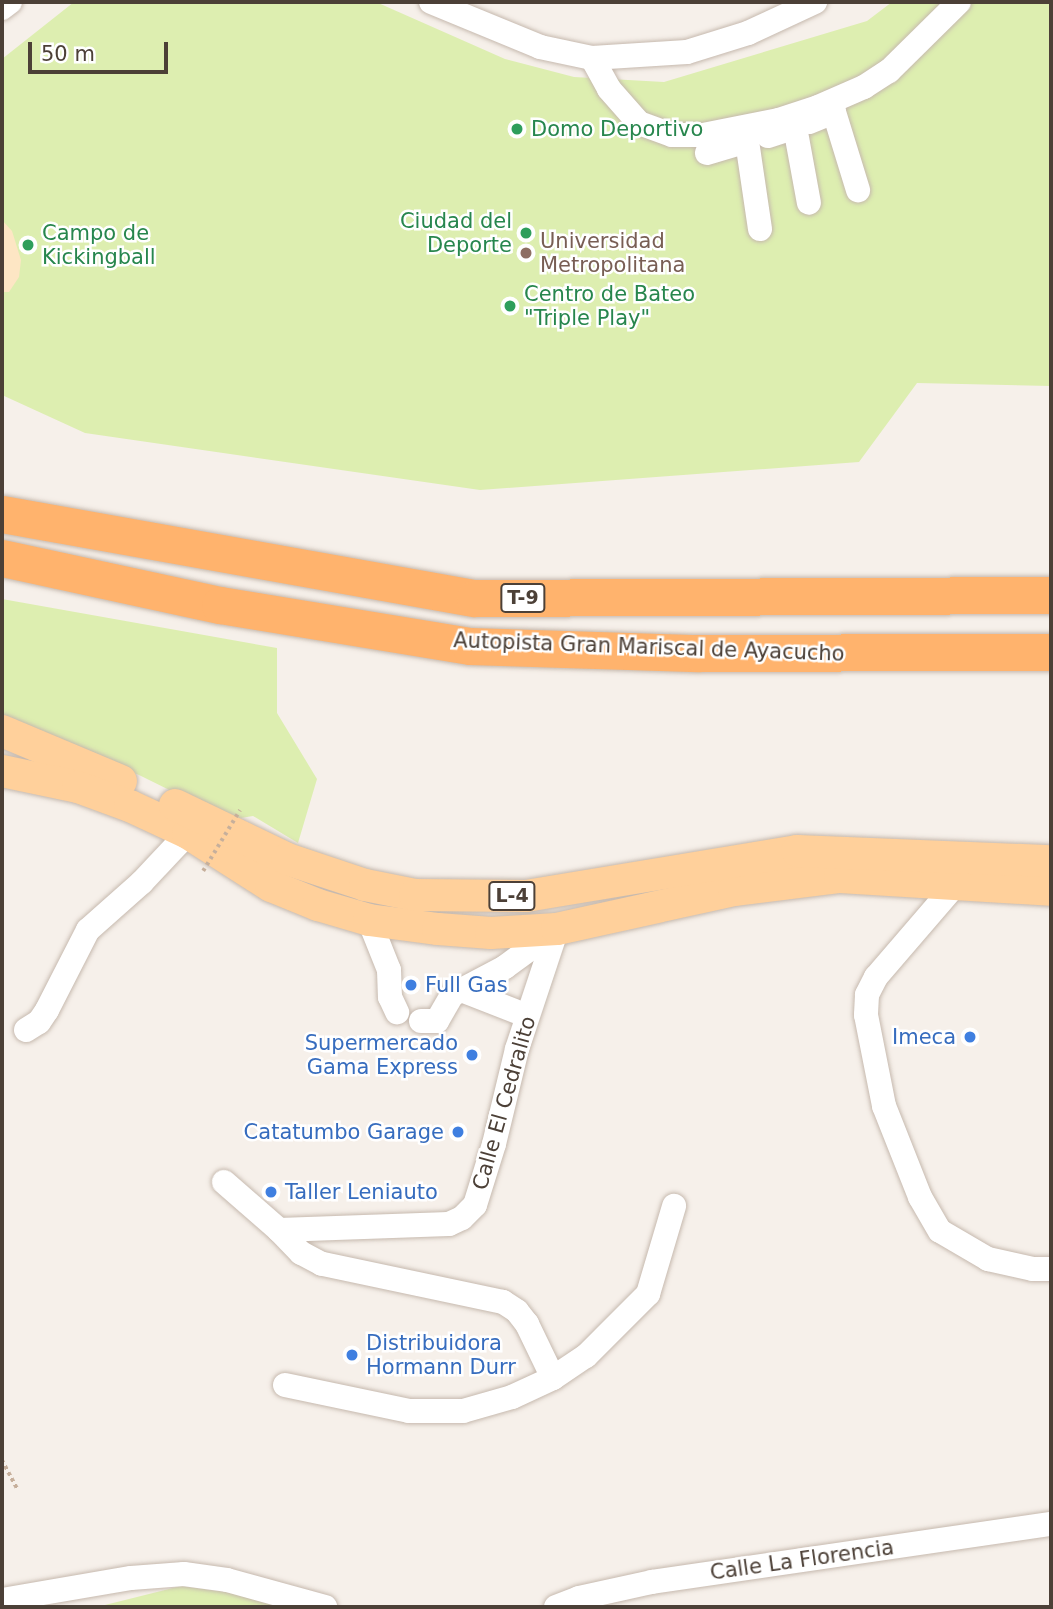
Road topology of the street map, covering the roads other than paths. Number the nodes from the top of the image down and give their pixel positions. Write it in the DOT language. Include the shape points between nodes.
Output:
graph roads {
  1 [pos="10,2"];
  2 [pos="432,2"];
  3 [pos="815,2"];
  4 [pos="959,2"];
  5 [pos="2,8"];
  6 [pos="592,58"];
  7 [pos="867,97"];
  8 [pos="834,112"];
  9 [pos="795,127"];
  10 [pos="747,141"];
  11 [pos="707,153"];
  12 [pos="858,190"];
  13 [pos="809,203"];
  14 [pos="760,229"];
  15 [pos="2,514"];
  16 [pos="2,558"];
  17 [pos="1051,595"];
  18 [pos="1051,652"];
  19 [pos="999,653"];
  20 [pos="1051,670"];
  21 [pos="2,731"];
  22 [pos="2,771"];
  23 [pos="188,833"];
  24 [pos="1051,861"];
  25 [pos="956,884"];
  26 [pos="1051,890"];
  27 [pos="369,920"];
  28 [pos="558,929"];
  29 [pos="464,991"];
  30 [pos="515,1011"];
  31 [pos="397,1012"];
  32 [pos="421,1021"];
  33 [pos="26,1030"];
  34 [pos="224,1182"];
  35 [pos="674,1206"];
  36 [pos="279,1230"];
  37 [pos="1051,1269"];
  38 [pos="553,1378"];
  39 [pos="285,1385"];
  40 [pos="1051,1524"];
  41 [pos="2,1600"];
  42 [pos="35,1601"];
  43 [pos="325,1607"];
  44 [pos="556,1607"];
  1 -- 5 [label="street"];
  2 -- 6 [label="street" via="540,47"];
  3 -- 6 [label="street" via="748,33 687,51"];
  4 -- 6 [label="street" via="889,71 864,87 779,120 703,135 672,135 639,123 610,89"];
  7 -- 8 [label="street"];
  8 -- 9 [label="street"];
  8 -- 12 [label="street"];
  9 -- 10 [label="street"];
  9 -- 13 [label="street"];
  10 -- 11 [label="street"];
  10 -- 14 [label="street"];
  15 -- 17 [label="highway, Autopista Gran Mariscal de Ayacucho / T-9" via="475,598"];
  16 -- 19 [label="highway, Autopista Gran Mariscal de Ayacucho" via="220,605 470,646 699,653"];
  18 -- 19 [label="highway, Autopista Gran Mariscal de Ayacucho"];
  19 -- 20 [label="highway"];
  21 -- 24 [label="main road, L-4" via="286,859 365,885 415,895 526,896 797,851"];
  22 -- 23 [label="main road, L-4" via="78,787"];
  23 -- 27 [label="main road, L-4" via="271,886"];
  23 -- 33 [label="street" via="88,930 47,1010"];
  25 -- 26 [label="main road, L-4"];
  25 -- 28 [label="main road, L-4" via="840,877 807,880 660,905"];
  25 -- 37 [label="street" via="876,977 867,995 866,1015 884,1106 920,1197 940,1231 988,1259"];
  27 -- 28 [label="main road, L-4" via="465,931"];
  27 -- 31 [label="street" via="389,970 390,997"];
  28 -- 29 [label="street"];
  28 -- 36 [label="street, Calle El Cedralito" via="517,1049 475,1205 449,1224"];
  29 -- 30 [label="street"];
  29 -- 32 [label="street" via="452,995 437,1021"];
  34 -- 36 [label="street"];
  35 -- 38 [label="street" via="648,1294 586,1356"];
  36 -- 38 [label="street" via="301,1253 322,1264 503,1302 527,1324"];
  38 -- 39 [label="street" via="463,1412 409,1411"];
  40 -- 44 [label="street, Calle La Florencia" via="652,1582"];
  41 -- 42 [label="street"];
  42 -- 43 [label="street" via="131,1578 184,1574 228,1580"];
}
